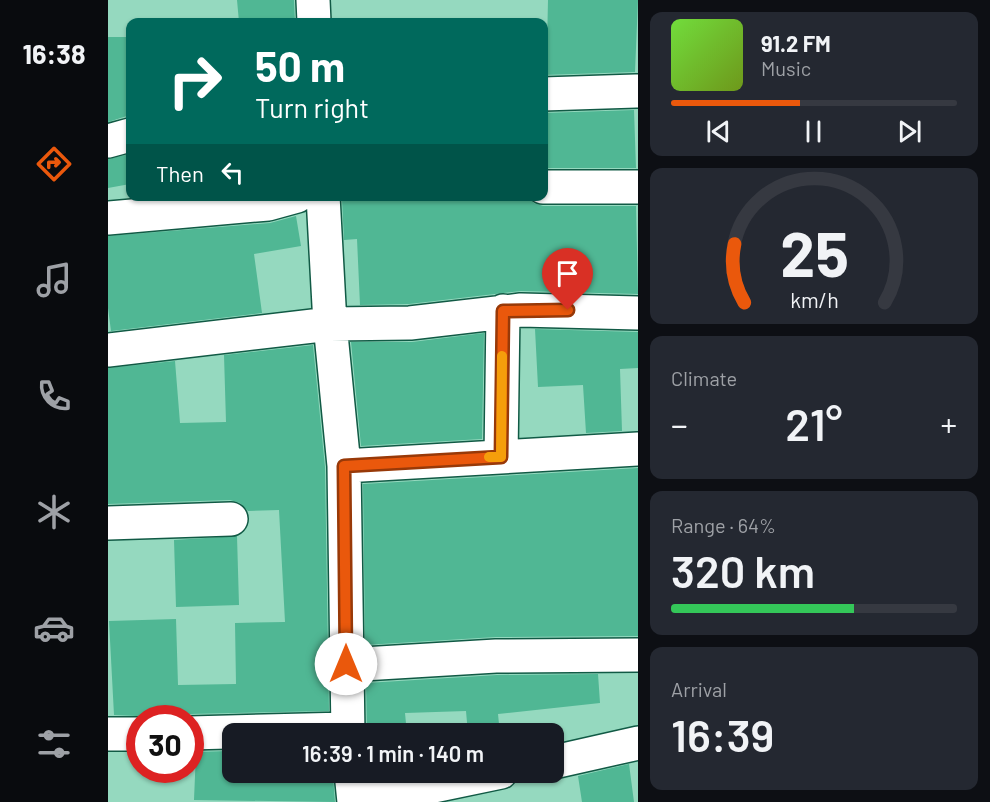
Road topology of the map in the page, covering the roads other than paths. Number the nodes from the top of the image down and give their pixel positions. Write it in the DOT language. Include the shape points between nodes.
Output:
graph roads {
  1 [pos="314,0"];
  2 [pos="315,18"];
  3 [pos="636,91"];
  4 [pos="548,94"];
  5 [pos="126,136"];
  6 [pos="108,141"];
  7 [pos="548,187"];
  8 [pos="638,187"];
  9 [pos="279,201"];
  10 [pos="323,201"];
  11 [pos="108,219"];
  12 [pos="503,311"];
  13 [pos="638,313"];
  14 [pos="330,324"];
  15 [pos="108,350"];
  16 [pos="638,449"];
  17 [pos="501,457"];
  18 [pos="344,466"];
  19 [pos="231,519"];
  20 [pos="108,523"];
  21 [pos="638,655"];
  22 [pos="346,664"];
  23 [pos="348,723"];
  24 [pos="204,733"];
  25 [pos="222,733"];
  26 [pos="108,734"];
  27 [pos="126,734"];
  28 [pos="638,743"];
  29 [pos="564,760"];
  30 [pos="353,783"];
  31 [pos="448,783"];
  32 [pos="356,802"];
  1 -- 2 [label="street"];
  3 -- 4 [label="street"];
  5 -- 6 [label="street"];
  7 -- 8 [label="street"];
  9 -- 11 [label="street"];
  10 -- 14 [label="street"];
  12 -- 13 [label="street"];
  12 -- 14 [label="street" via="410,323"];
  12 -- 17 [label="street"];
  14 -- 15 [label="street"];
  14 -- 18 [label="street"];
  16 -- 17 [label="street"];
  17 -- 18 [label="street"];
  18 -- 22 [label="street"];
  19 -- 20 [label="street"];
  21 -- 22 [label="street" via="496,656"];
  22 -- 23 [label="street"];
  24 -- 25 [label="street"];
  26 -- 27 [label="street"];
  28 -- 29 [label="street"];
  30 -- 32 [label="street"];
  31 -- 32 [label="street"];
}
